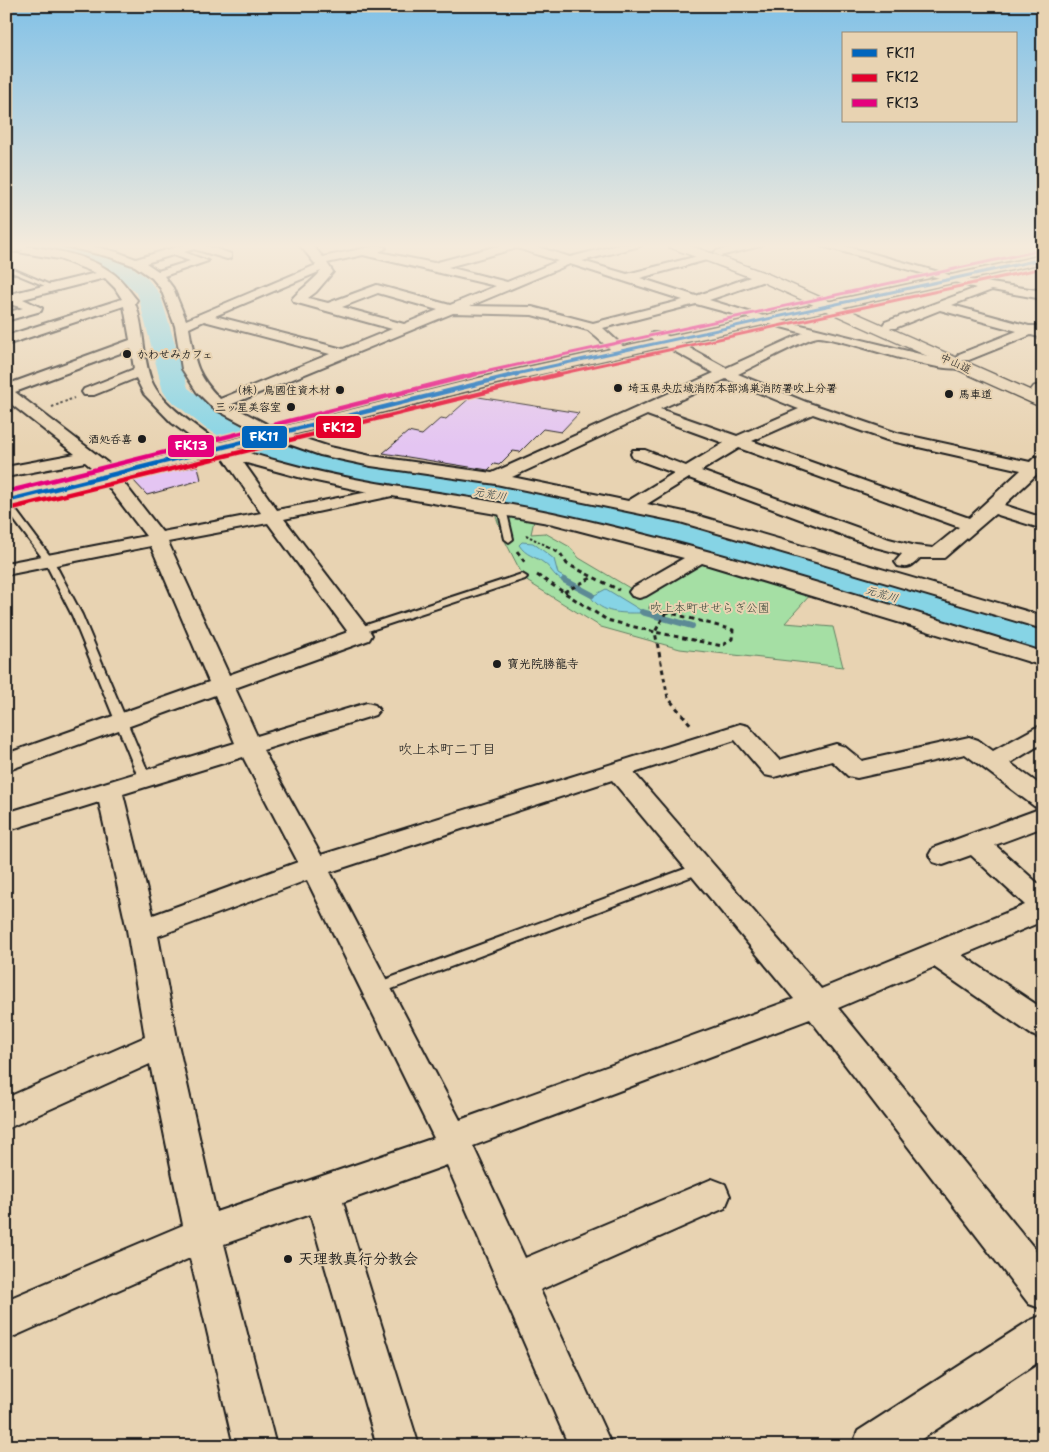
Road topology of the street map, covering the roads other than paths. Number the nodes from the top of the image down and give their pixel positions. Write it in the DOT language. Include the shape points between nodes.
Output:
graph roads {
  1 [pos="23,312"];
  2 [pos="90,312"];
  3 [pos="132,312"];
  4 [pos="176,312"];
  5 [pos="214,312"];
  6 [pos="347,312"];
  7 [pos="443,312"];
  8 [pos="535,312"];
  9 [pos="649,312"];
  10 [pos="734,312"];
  11 [pos="773,312"];
  12 [pos="795,312"];
  13 [pos="851,312"];
  14 [pos="855,312"];
  15 [pos="925,312"];
  16 [pos="964,312"];
  17 [pos="748,316"];
  18 [pos="6,317"];
  19 [pos="202,317"];
  20 [pos="766,320"];
  21 [pos="890,325"];
  22 [pos="182,326"];
  23 [pos="593,326"];
  24 [pos="404,328"];
  25 [pos="1038,330"];
  26 [pos="817,332"];
  27 [pos="662,339"];
  28 [pos="6,341"];
  29 [pos="136,343"];
  30 [pos="617,349"];
  31 [pos="344,353"];
  32 [pos="962,361"];
  33 [pos="142,370"];
  34 [pos="726,374"];
  35 [pos="6,391"];
  36 [pos="89,392"];
  37 [pos="1042,394"];
  38 [pos="218,405"];
  39 [pos="648,410"];
  40 [pos="813,410"];
  41 [pos="265,431"];
  42 [pos="738,442"];
  43 [pos="218,445"];
  44 [pos="639,454"];
  45 [pos="100,466"];
  46 [pos="1039,466"];
  47 [pos="689,471"];
  48 [pos="6,472"];
  49 [pos="495,479"];
  50 [pos="397,492"];
  51 [pos="6,493"];
  52 [pos="448,501"];
  53 [pos="6,502"];
  54 [pos="632,506"];
  55 [pos="992,507"];
  56 [pos="502,509"];
  57 [pos="273,517"];
  58 [pos="1043,524"];
  59 [pos="972,525"];
  60 [pos="157,538"];
  61 [pos="509,539"];
  62 [pos="914,552"];
  63 [pos="700,556"];
  64 [pos="48,560"];
  65 [pos="6,569"];
  66 [pos="522,577"];
  67 [pos="890,577"];
  68 [pos="635,594"];
  69 [pos="1043,623"];
  70 [pos="358,631"];
  71 [pos="1043,659"];
  72 [pos="222,685"];
  73 [pos="367,710"];
  74 [pos="121,723"];
  75 [pos="1043,733"];
  76 [pos="249,746"];
  77 [pos="992,762"];
  78 [pos="6,763"];
  79 [pos="617,770"];
  80 [pos="144,779"];
  81 [pos="110,790"];
  82 [pos="1043,800"];
  83 [pos="1043,818"];
  84 [pos="6,822"];
  85 [pos="975,843"];
  86 [pos="943,855"];
  87 [pos="314,867"];
  88 [pos="701,868"];
  89 [pos="1043,905"];
  90 [pos="1043,909"];
  91 [pos="142,930"];
  92 [pos="937,954"];
  93 [pos="376,989"];
  94 [pos="816,1004"];
  95 [pos="1043,1026"];
  96 [pos="162,1044"];
  97 [pos="6,1114"];
  98 [pos="454,1142"];
  99 [pos="322,1193"];
  100 [pos="712,1196"];
  101 [pos="203,1234"];
  102 [pos="517,1280"];
  103 [pos="1043,1290"];
  104 [pos="6,1320"];
  105 [pos="1043,1335"];
  106 [pos="254,1446"];
  107 [pos="398,1446"];
  108 [pos="591,1446"];
  109 [pos="873,1446"];
  1 -- 18 [label="street"];
  2 -- 28 [label="street"];
  3 -- 29 [label="street"];
  4 -- 22 [label="street"];
  5 -- 19 [label="street"];
  6 -- 24 [label="street"];
  7 -- 24 [label="street"];
  8 -- 23 [label="street"];
  9 -- 23 [label="street"];
  10 -- 17 [label="street"];
  11 -- 17 [label="main road"];
  12 -- 20 [label="main road"];
  13 -- 32 [label="main road, 中山道"];
  14 -- 21 [label="main road, 中山道"];
  15 -- 21 [label="street"];
  16 -- 25 [label="street"];
  17 -- 20 [label="street"];
  17 -- 27 [label="main road"];
  19 -- 22 [label="street"];
  19 -- 31 [label="street"];
  20 -- 26 [label="street"];
  20 -- 27 [label="main road"];
  21 -- 32 [label="main road, 中山道"];
  22 -- 38 [label="street" via="189,369"];
  23 -- 30 [label="street"];
  24 -- 31 [label="street"];
  25 -- 32 [label="street"];
  26 -- 32 [label="street" via="936,362"];
  26 -- 34 [label="street"];
  27 -- 30 [label="main road"];
  27 -- 34 [label="street"];
  29 -- 33 [label="street"];
  29 -- 35 [label="street"];
  30 -- 41 [label="main road"];
  31 -- 38 [label="street"];
  32 -- 37 [label="main road, 中山道"];
  33 -- 36 [label="street"];
  33 -- 43 [label="street" via="146,386 173,415"];
  34 -- 39 [label="street"];
  34 -- 40 [label="street"];
  35 -- 45 [label="street"];
  38 -- 41 [label="street"];
  39 -- 42 [label="street"];
  39 -- 49 [label="street"];
  40 -- 42 [label="street"];
  40 -- 46 [label="street" via="893,437"];
  41 -- 43 [label="main road"];
  41 -- 49 [label="street" via="326,451 371,461"];
  42 -- 47 [label="street"];
  42 -- 59 [label="street"];
  43 -- 45 [label="main road"];
  43 -- 50 [label="street" via="306,475"];
  43 -- 57 [label="street"];
  44 -- 47 [label="street"];
  45 -- 48 [label="street"];
  45 -- 51 [label="main road"];
  45 -- 53 [label="main road"];
  45 -- 60 [label="street"];
  46 -- 55 [label="street"];
  47 -- 54 [label="street"];
  47 -- 62 [label="street"];
  49 -- 52 [label="street"];
  49 -- 54 [label="street"];
  50 -- 52 [label="street"];
  50 -- 57 [label="street"];
  52 -- 56 [label="street"];
  53 -- 64 [label="lane"];
  54 -- 67 [label="street" via="683,517"];
  55 -- 58 [label="street"];
  55 -- 59 [label="street"];
  56 -- 61 [label="lane"];
  56 -- 63 [label="street"];
  57 -- 60 [label="street"];
  57 -- 70 [label="street"];
  59 -- 62 [label="street" via="937,554"];
  60 -- 64 [label="street"];
  60 -- 72 [label="street"];
  62 -- 67 [label="street"];
  63 -- 68 [label="street"];
  63 -- 71 [label="street"];
  64 -- 65 [label="street"];
  64 -- 74 [label="lane" via="77,615"];
  66 -- 70 [label="lane"];
  67 -- 69 [label="street"];
  70 -- 72 [label="street" via="361,635"];
  72 -- 74 [label="street"];
  72 -- 76 [label="street"];
  73 -- 76 [label="street"];
  74 -- 78 [label="street"];
  74 -- 80 [label="lane"];
  75 -- 77 [label="street"];
  76 -- 80 [label="street"];
  76 -- 87 [label="street"];
  77 -- 79 [label="street" via="969,745 857,770 836,752 774,769 740,731"];
  77 -- 82 [label="street"];
  79 -- 87 [label="street"];
  79 -- 88 [label="street"];
  80 -- 81 [label="street"];
  81 -- 84 [label="street"];
  81 -- 91 [label="street"];
  83 -- 85 [label="street"];
  85 -- 86 [label="street"];
  85 -- 89 [label="street"];
  87 -- 91 [label="street"];
  87 -- 93 [label="street"];
  88 -- 93 [label="lane"];
  88 -- 94 [label="street"];
  90 -- 92 [label="street"];
  91 -- 96 [label="street"];
  92 -- 94 [label="street"];
  92 -- 95 [label="street"];
  93 -- 98 [label="street"];
  94 -- 98 [label="street"];
  94 -- 103 [label="street"];
  96 -- 97 [label="street"];
  96 -- 101 [label="street"];
  98 -- 99 [label="street"];
  98 -- 102 [label="street"];
  99 -- 101 [label="street"];
  99 -- 107 [label="street"];
  100 -- 102 [label="street"];
  101 -- 104 [label="street"];
  101 -- 106 [label="street"];
  102 -- 108 [label="street"];
  105 -- 109 [label="street"];
}
